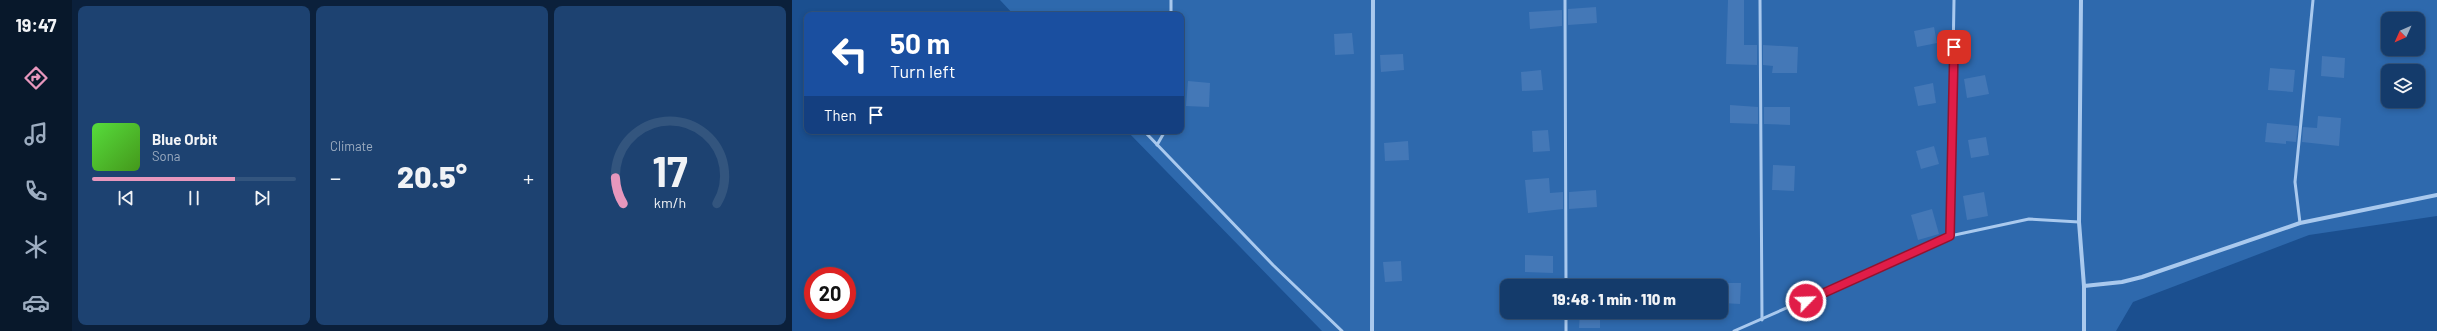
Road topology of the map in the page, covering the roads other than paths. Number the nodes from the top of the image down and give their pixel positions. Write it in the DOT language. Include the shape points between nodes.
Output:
graph roads {
  1 [pos="1171,0"];
  2 [pos="1373,0"];
  3 [pos="1565,0"];
  4 [pos="1760,0"];
  5 [pos="1954,0"];
  6 [pos="2081,0"];
  7 [pos="2313,0"];
  8 [pos="1171,12"];
  9 [pos="1147,134"];
  10 [pos="1163,134"];
  11 [pos="1157,145"];
  12 [pos="2437,195"];
  13 [pos="2079,222"];
  14 [pos="2300,223"];
  15 [pos="1950,236"];
  16 [pos="1566,279"];
  17 [pos="2084,286"];
  18 [pos="1566,319"];
  19 [pos="1762,320"];
  20 [pos="1342,331"];
  21 [pos="1372,331"];
  22 [pos="1566,331"];
  23 [pos="1734,331"];
  24 [pos="2084,331"];
  1 -- 8 [label="lane"];
  2 -- 21 [label="street"];
  3 -- 16 [label="lane"];
  4 -- 19 [label="lane"];
  5 -- 15 [label="lane"];
  6 -- 13 [label="street"];
  7 -- 14 [label="lane" via="2296,182"];
  9 -- 11 [label="lane"];
  10 -- 11 [label="lane"];
  11 -- 20 [label="lane" via="1274,266"];
  12 -- 14 [label="street"];
  13 -- 15 [label="lane" via="2029,219"];
  13 -- 17 [label="street"];
  14 -- 17 [label="street" via="2122,282"];
  15 -- 19 [label="lane"];
  17 -- 24 [label="street"];
  18 -- 22 [label="lane"];
  19 -- 23 [label="lane"];
}
